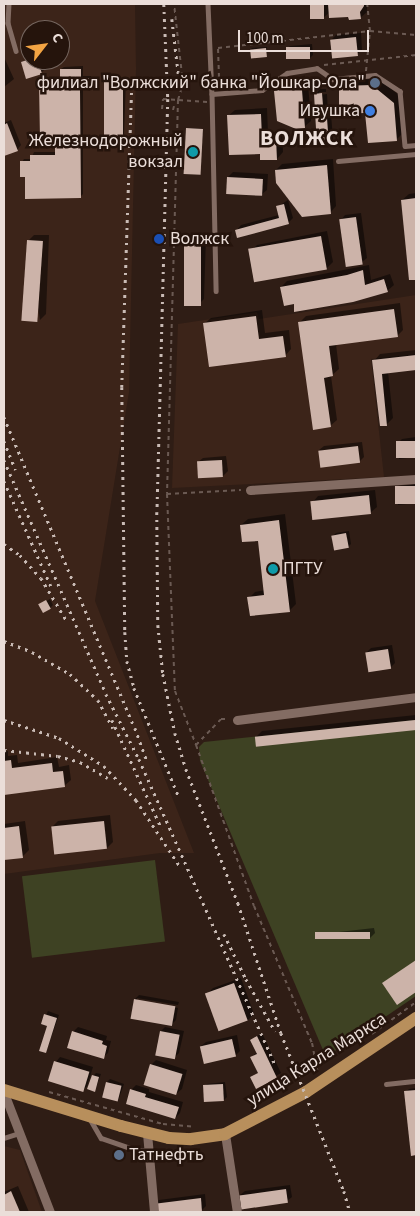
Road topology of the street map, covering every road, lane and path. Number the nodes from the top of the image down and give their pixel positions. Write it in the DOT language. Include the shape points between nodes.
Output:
graph roads {
  1 [pos="9,4"];
  2 [pos="174,4"];
  3 [pos="208,4"];
  4 [pos="367,4"];
  5 [pos="370,31"];
  6 [pos="416,35"];
  7 [pos="16,51"];
  8 [pos="416,56"];
  9 [pos="365,62"];
  10 [pos="323,65"];
  11 [pos="366,76"];
  12 [pos="212,94"];
  13 [pos="219,94"];
  14 [pos="178,100"];
  15 [pos="212,102"];
  16 [pos="174,106"];
  17 [pos="162,109"];
  18 [pos="173,110"];
  19 [pos="416,145"];
  20 [pos="416,154"];
  21 [pos="338,161"];
  22 [pos="216,291"];
  23 [pos="416,479"];
  24 [pos="250,490"];
  25 [pos="167,494"];
  26 [pos="416,697"];
  27 [pos="238,720"];
  28 [pos="196,745"];
  29 [pos="416,1002"];
  30 [pos="416,1018"];
  31 [pos="371,1035"];
  32 [pos="325,1067"];
  33 [pos="416,1081"];
  34 [pos="386,1084"];
  35 [pos="41,1090"];
  36 [pos="4,1092"];
  37 [pos="88,1116"];
  38 [pos="196,1127"];
  39 [pos="19,1133"];
  40 [pos="147,1133"];
  41 [pos="225,1134"];
  42 [pos="4,1138"];
  43 [pos="148,1150"];
  44 [pos="50,1212"];
  45 [pos="154,1212"];
  46 [pos="236,1212"];
  1 -- 7 [label="lane" via="8,23"];
  2 -- 14 [label="path" via="183,84"];
  3 -- 12 [label="lane"];
  4 -- 5 [label="path"];
  5 -- 6 [label="path"];
  5 -- 9 [label="path"];
  5 -- 13 [label="path" via="218,48"];
  8 -- 9 [label="path"];
  9 -- 10 [label="path"];
  9 -- 11 [label="path"];
  11 -- 13 [label="lane" via="334,79 317,68 287,73 262,90"];
  11 -- 19 [label="lane" via="375,75 400,91 405,146"];
  12 -- 13 [label="lane"];
  12 -- 15 [label="lane"];
  14 -- 15 [label="path"];
  14 -- 17 [label="path" via="163,99"];
  14 -- 25 [label="path"];
  15 -- 22 [label="lane"];
  16 -- 18 [label="path"];
  20 -- 21 [label="lane"];
  23 -- 24 [label="street"];
  24 -- 25 [label="path"];
  25 -- 28 [label="path" via="176,691"];
  26 -- 27 [label="street"];
  27 -- 28 [label="path" via="221,719"];
  28 -- 32 [label="path" via="254,906 312,1043 318,1073"];
  29 -- 31 [label="path"];
  30 -- 41 [label="main road, улица Карла Маркса" via="306,1092"];
  33 -- 34 [label="lane"];
  35 -- 38 [label="path" via="163,1124"];
  36 -- 37 [label="main road, улица Карла Маркса"];
  36 -- 39 [label="street"];
  37 -- 40 [label="main road, улица Карла Маркса"];
  37 -- 43 [label="lane" via="101,1138 133,1149"];
  39 -- 42 [label="lane"];
  39 -- 44 [label="street"];
  40 -- 41 [label="main road, улица Карла Маркса" via="191,1139"];
  40 -- 43 [label="street"];
  41 -- 46 [label="street"];
  43 -- 45 [label="street"];
}
